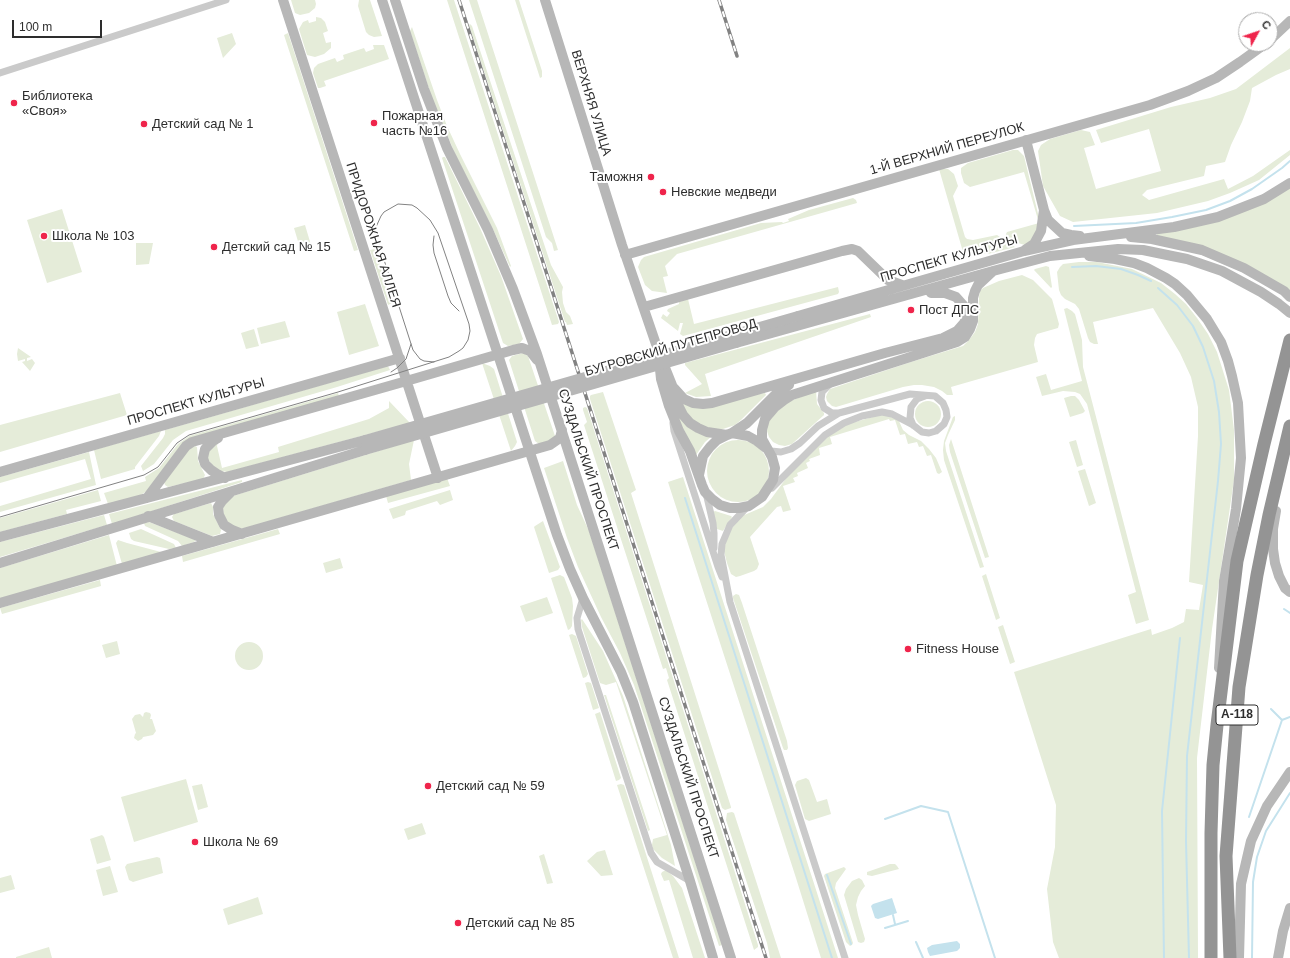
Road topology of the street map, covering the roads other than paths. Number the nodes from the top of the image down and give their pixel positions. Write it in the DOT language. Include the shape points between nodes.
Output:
graph roads {
  1 [pos="226,0"];
  2 [pos="283,0"];
  3 [pos="382,0"];
  4 [pos="395,0"];
  5 [pos="545,0"];
  6 [pos="1290,20"];
  7 [pos="1290,27"];
  8 [pos="1278,33"];
  9 [pos="1278,35"];
  10 [pos="1254,52"];
  11 [pos="0,73"];
  12 [pos="1026,140"];
  13 [pos="1290,183"];
  14 [pos="1044,210"];
  15 [pos="1109,235"];
  16 [pos="1097,237"];
  17 [pos="1024,251"];
  18 [pos="1067,254"];
  19 [pos="626,255"];
  20 [pos="993,271"];
  21 [pos="902,285"];
  22 [pos="913,294"];
  23 [pos="1290,296"];
  24 [pos="644,307"];
  25 [pos="1290,313"];
  26 [pos="798,320"];
  27 [pos="1290,341"];
  28 [pos="658,350"];
  29 [pos="499,354"];
  30 [pos="400,358"];
  31 [pos="541,367"];
  32 [pos="806,377"];
  33 [pos="406,381"];
  34 [pos="831,383"];
  35 [pos="672,385"];
  36 [pos="931,396"];
  37 [pos="839,413"];
  38 [pos="673,417"];
  39 [pos="913,425"];
  40 [pos="1290,426"];
  41 [pos="562,430"];
  42 [pos="228,432"];
  43 [pos="729,434"];
  44 [pos="365,445"];
  45 [pos="766,448"];
  46 [pos="530,451"];
  47 [pos="1282,455"];
  48 [pos="0,472"];
  49 [pos="699,477"];
  50 [pos="225,478"];
  51 [pos="438,478"];
  52 [pos="241,488"];
  53 [pos="705,492"];
  54 [pos="147,498"];
  55 [pos="762,498"];
  56 [pos="749,506"];
  57 [pos="148,516"];
  58 [pos="242,534"];
  59 [pos="0,537"];
  60 [pos="213,542"];
  61 [pos="713,552"];
  62 [pos="0,563"];
  63 [pos="727,586"];
  64 [pos="1290,592"];
  65 [pos="583,598"];
  66 [pos="0,603"];
  67 [pos="1217,725"];
  68 [pos="1290,772"];
  69 [pos="690,881"];
  70 [pos="1290,908"];
  71 [pos="713,958"];
  72 [pos="731,958"];
  73 [pos="845,958"];
  74 [pos="1211,958"];
  75 [pos="1230,958"];
  76 [pos="1239,958"];
  77 [pos="1278,958"];
  1 -- 11 [label="street"];
  2 -- 30 [label="main road, ПРИДОРОЖНАЯ АЛЛЕЯ"];
  3 -- 29 [label="main road"];
  4 -- 31 [label="main road, СУЗДАЛЬСКИЙ ПРОСПЕКТ" via="424,89 447,148 504,267"];
  5 -- 19 [label="main road, ВЕРХНЯЯ УЛИЦА"];
  6 -- 8 [label="main road"];
  7 -- 9 [label="main road"];
  10 -- 12 [label="main road, 1-Й ВЕРХНИЙ ПЕРЕУЛОК" via="1216,78 1188,91 1150,105"];
  12 -- 14 [label="main road"];
  12 -- 19 [label="main road, 1-Й ВЕРХНИЙ ПЕРЕУЛОК"];
  13 -- 15 [label="main road" via="1264,199 1218,218 1174,227"];
  14 -- 16 [label="main road" via="1048,220 1062,233"];
  14 -- 17 [label="main road" via="1038,238"];
  15 -- 16 [label="main road, ПРОСПЕКТ КУЛЬТУРЫ"];
  15 -- 23 [label="main road" via="1152,239 1202,250 1244,268"];
  16 -- 17 [label="main road, ПРОСПЕКТ КУЛЬТУРЫ"];
  17 -- 21 [label="main road, ПРОСПЕКТ КУЛЬТУРЫ"];
  18 -- 20 [label="main road, ПРОСПЕКТ КУЛЬТУРЫ"];
  18 -- 25 [label="main road" via="1118,249 1143,250 1187,260 1243,282"];
  18 -- 67 [label="main road" via="1115,258 1147,268 1166,278 1187,295 1207,319 1228,361 1238,403 1241,458 1236,509 1224,581"];
  19 -- 24 [label="main road, ВЕРХНЯЯ УЛИЦА"];
  20 -- 22 [label="main road, ПРОСПЕКТ КУЛЬТУРЫ"];
  20 -- 34 [label="main road" via="975,291 973,321 965,337 948,346"];
  21 -- 24 [label="main road" via="888,280 858,251 852,249"];
  21 -- 26 [label="main road, ПРОСПЕКТ КУЛЬТУРЫ"];
  22 -- 26 [label="main road, ПРОСПЕКТ КУЛЬТУРЫ"];
  22 -- 32 [label="main road" via="945,293 956,297 966,309 964,323 957,332 943,338"];
  24 -- 28 [label="main road, ВЕРХНЯЯ УЛИЦА"];
  26 -- 44 [label="main road, БУГРОВСКИЙ ПУТЕПРОВОД, bridge"];
  27 -- 67 [label="highway, А-118" via="1237,561"];
  28 -- 35 [label="main road, ВЕРХНЯЯ УЛИЦА"];
  28 -- 38 [label="main road, ВЕРХНЯЯ УЛИЦА" via="662,379"];
  29 -- 31 [label="main road" via="526,349 534,355"];
  29 -- 33 [label="main road"];
  29 -- 46 [label="main road"];
  30 -- 33 [label="main road, ПРИДОРОЖНАЯ АЛЛЕЯ"];
  30 -- 48 [label="main road, ПРОСПЕКТ КУЛЬТУРЫ"];
  31 -- 41 [label="main road, СУЗДАЛЬСКИЙ ПРОСПЕКТ"];
  32 -- 35 [label="main road" via="703,404 684,399"];
  32 -- 43 [label="main road" via="785,387 746,423"];
  33 -- 42 [label="main road"];
  33 -- 51 [label="main road, ПРИДОРОЖНАЯ АЛЛЕЯ"];
  34 -- 37 [label="street" via="822,392 821,400 824,408 832,413"];
  34 -- 45 [label="main road" via="792,395 772,410 765,419 762,430"];
  35 -- 43 [label="main road, ВЕРХНЯЯ УЛИЦА" via="679,407 690,423 707,432"];
  36 -- 37 [label="street" via="910,394"];
  36 -- 39 [label="street" via="920,397 912,404 909,415"];
  36 -- 39 [label="street" via="938,398 945,406 947,417 944,424 929,433 922,432"];
  37 -- 45 [label="street" via="818,426 791,449 781,452"];
  38 -- 49 [label="main road, ВЕРХНЯЯ УЛИЦА" via="690,451"];
  38 -- 61 [label="street" via="674,431"];
  39 -- 55 [label="street" via="892,414 882,412 844,422 816,442"];
  40 -- 47 [label="highway, А-118"];
  41 -- 46 [label="main road" via="558,441"];
  41 -- 72 [label="main road, СУЗДАЛЬСКИЙ ПРОСПЕКТ"];
  42 -- 50 [label="main road" via="213,441 203,453 203,458 211,470"];
  42 -- 54 [label="main road" via="186,446"];
  43 -- 45 [label="main road" via="748,436"];
  43 -- 49 [label="main road" via="717,440 703,456"];
  44 -- 50 [label="main road"];
  44 -- 52 [label="main road"];
  45 -- 55 [label="main road" via="775,468 774,480"];
  46 -- 51 [label="main road"];
  46 -- 65 [label="main road" via="557,535"];
  47 -- 64 [label="main road" via="1273,549 1279,576"];
  47 -- 75 [label="highway, А-118" via="1256,575 1239,687 1226,856"];
  49 -- 53 [label="main road"];
  50 -- 54 [label="main road"];
  51 -- 58 [label="main road"];
  52 -- 57 [label="main road"];
  52 -- 58 [label="main road" via="222,500 218,511 224,525"];
  53 -- 56 [label="main road" via="720,505 730,508"];
  53 -- 61 [label="street" via="714,528"];
  54 -- 59 [label="main road"];
  55 -- 56 [label="main road"];
  56 -- 63 [label="street" via="730,525 722,544"];
  57 -- 60 [label="main road"];
  57 -- 62 [label="main road"];
  58 -- 60 [label="main road"];
  60 -- 66 [label="main road"];
  61 -- 63 [label="street"];
  63 -- 73 [label="street" via="730,604"];
  65 -- 69 [label="main road" via="621,672 633,702"];
  65 -- 69 [label="street" via="577,618 578,629 651,853 657,862"];
  67 -- 74 [label="highway, А-118" via="1211,833"];
  68 -- 76 [label="main road" via="1267,806 1251,841 1241,884"];
  69 -- 71 [label="main road"];
  70 -- 77 [label="main road"];
}
